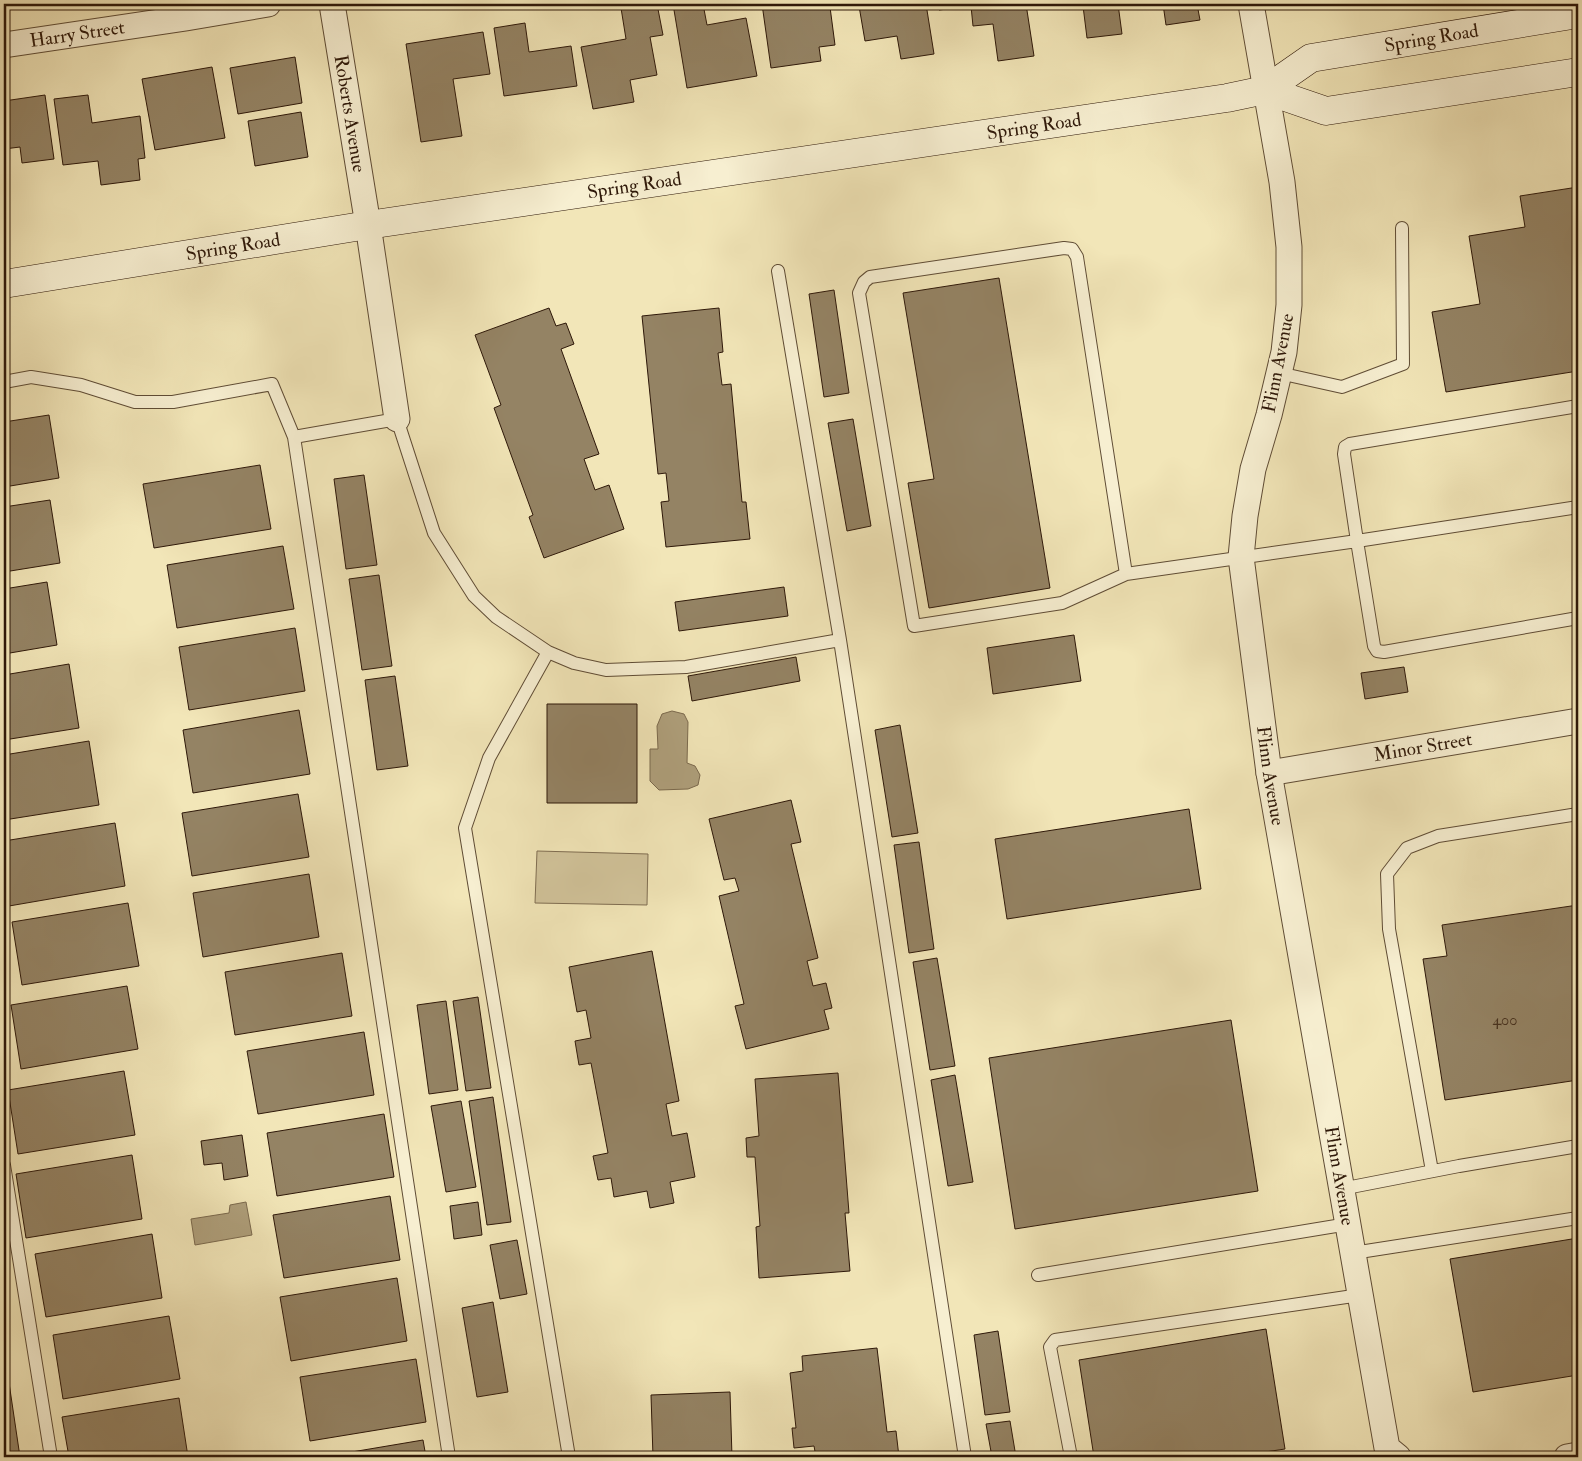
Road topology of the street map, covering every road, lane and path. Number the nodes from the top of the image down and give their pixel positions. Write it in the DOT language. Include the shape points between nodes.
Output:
graph roads {
  1 [pos="268,4"];
  2 [pos="332,4"];
  3 [pos="1251,4"];
  4 [pos="185,11"];
  5 [pos="1578,14"];
  6 [pos="4,44"];
  7 [pos="1578,72"];
  8 [pos="1265,90"];
  9 [pos="368,225"];
  10 [pos="1402,228"];
  11 [pos="778,271"];
  12 [pos="4,284"];
  13 [pos="1279,373"];
  14 [pos="4,382"];
  15 [pos="1578,406"];
  16 [pos="397,419"];
  17 [pos="294,437"];
  18 [pos="1578,507"];
  19 [pos="1358,541"];
  20 [pos="1242,557"];
  21 [pos="1126,574"];
  22 [pos="1578,618"];
  23 [pos="840,640"];
  24 [pos="548,652"];
  25 [pos="1578,721"];
  26 [pos="1269,773"];
  27 [pos="1578,814"];
  28 [pos="1578,1146"];
  29 [pos="4,1165"];
  30 [pos="1432,1171"];
  31 [pos="1341,1189"];
  32 [pos="1578,1218"];
  33 [pos="1348,1224"];
  34 [pos="1353,1253"];
  35 [pos="1038,1275"];
  36 [pos="1360,1296"];
  37 [pos="1390,1455"];
  38 [pos="1578,1455"];
  39 [pos="50,1457"];
  40 [pos="449,1457"];
  41 [pos="569,1457"];
  42 [pos="964,1457"];
  43 [pos="1071,1457"];
  44 [pos="1567,1457"];
  1 -- 4 [label="street, Harry Street"];
  2 -- 9 [label="street, Roberts Avenue"];
  3 -- 8 [label="street, Flinn Avenue"];
  4 -- 6 [label="street, Harry Street"];
  5 -- 8 [label="main road, Spring Road" via="1311,58"];
  7 -- 8 [label="main road" via="1326,111"];
  8 -- 9 [label="main road, Spring Road"];
  8 -- 13 [label="street, Flinn Avenue" via="1282,182 1289,247 1289,305"];
  9 -- 12 [label="main road, Spring Road"];
  9 -- 16 [label="street, Roberts Avenue"];
  10 -- 13 [label="lane" via="1403,364 1342,387"];
  11 -- 23 [label="lane"];
  13 -- 20 [label="street, Flinn Avenue" via="1254,469 1245,516"];
  14 -- 17 [label="lane" via="31,377 81,385 135,402 173,402 272,384"];
  15 -- 19 [label="lane" via="1345,447"];
  16 -- 17 [label="lane"];
  16 -- 24 [label="lane" via="434,533 474,596 496,617"];
  17 -- 40 [label="lane"];
  18 -- 19 [label="lane"];
  19 -- 20 [label="lane"];
  19 -- 22 [label="lane" via="1377,651"];
  20 -- 21 [label="lane"];
  20 -- 26 [label="street, Flinn Avenue"];
  21 -- 21 [label="lane" via="1077,257 1072,249 870,277 864,282 859,293 914,626 1062,603"];
  23 -- 24 [label="lane" via="666,669 606,670 574,663"];
  23 -- 42 [label="lane"];
  24 -- 41 [label="lane" via="489,758 465,828"];
  25 -- 26 [label="street, Minor Street"];
  26 -- 31 [label="street, Flinn Avenue"];
  27 -- 30 [label="lane" via="1438,836 1407,848 1387,874 1389,929"];
  28 -- 30 [label="lane"];
  29 -- 39 [label="lane"];
  30 -- 31 [label="lane"];
  31 -- 33 [label="street, Flinn Avenue"];
  32 -- 34 [label="lane"];
  33 -- 34 [label="street, Flinn Avenue"];
  33 -- 35 [label="lane"];
  34 -- 36 [label="street, Flinn Avenue"];
  36 -- 37 [label="street, Flinn Avenue"];
  36 -- 43 [label="lane" via="1055,1340 1050,1347"];
  38 -- 44 [label="street"];
}
